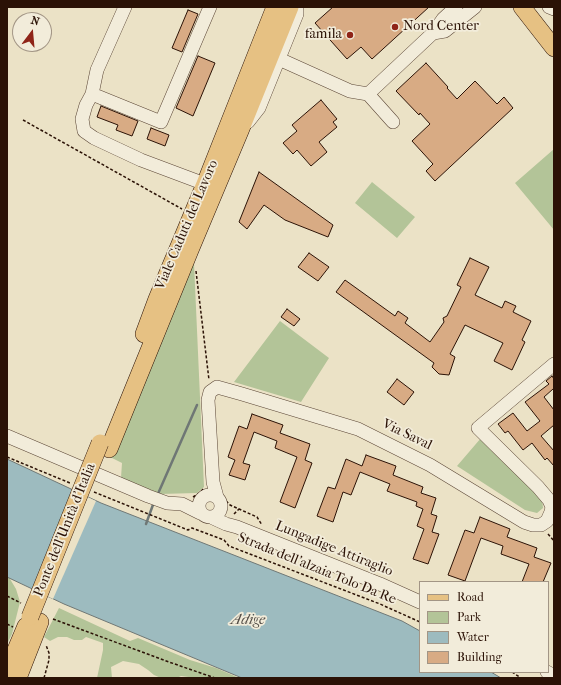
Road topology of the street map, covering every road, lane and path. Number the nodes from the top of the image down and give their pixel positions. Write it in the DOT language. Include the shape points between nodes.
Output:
graph roads {
  1 [pos="125,7"];
  2 [pos="210,7"];
  3 [pos="275,7"];
  4 [pos="290,7"];
  5 [pos="297,7"];
  6 [pos="445,7"];
  7 [pos="456,7"];
  8 [pos="465,7"];
  9 [pos="474,7"];
  10 [pos="522,7"];
  11 [pos="535,7"];
  12 [pos="550,7"];
  13 [pos="554,9"];
  14 [pos="554,31"];
  15 [pos="432,33"];
  16 [pos="554,48"];
  17 [pos="279,59"];
  18 [pos="92,94"];
  19 [pos="368,94"];
  20 [pos="23,120"];
  21 [pos="393,122"];
  22 [pos="240,132"];
  23 [pos="205,184"];
  24 [pos="192,215"];
  25 [pos="190,250"];
  26 [pos="554,364"];
  27 [pos="210,392"];
  28 [pos="7,436"];
  29 [pos="105,446"];
  30 [pos="7,457"];
  31 [pos="213,482"];
  32 [pos="76,485"];
  33 [pos="91,491"];
  34 [pos="205,503"];
  35 [pos="200,513"];
  36 [pos="7,596"];
  37 [pos="419,602"];
  38 [pos="35,615"];
  39 [pos="419,622"];
  40 [pos="44,644"];
  41 [pos="7,671"];
  42 [pos="18,678"];
  43 [pos="44,678"];
  44 [pos="214,678"];
  1 -- 18 [label="street" via="97,70"];
  2 -- 18 [label="street" via="161,122"];
  3 -- 23 [label="main road, Viale Caduti del Lavoro"];
  4 -- 22 [label="main road, Viale Caduti del Lavoro"];
  5 -- 17 [label="street, Viale Caduti del Lavoro" via="297,14"];
  6 -- 15 [label="street" via="436,19"];
  7 -- 15 [label="street" via="442,19"];
  8 -- 15 [label="street" via="447,24"];
  9 -- 15 [label="street" via="445,32"];
  10 -- 16 [label="main road"];
  11 -- 14 [label="main road"];
  12 -- 13 [label="street"];
  15 -- 19 [label="street"];
  17 -- 19 [label="street" via="350,91"];
  17 -- 22 [label="street, Viale Caduti del Lavoro" via="259,108"];
  18 -- 23 [label="street" via="82,119 84,131 141,160"];
  19 -- 21 [label="street"];
  20 -- 24 [label="path"];
  22 -- 25 [label="main road, Viale Caduti del Lavoro"];
  23 -- 24 [label="main road, Viale Caduti del Lavoro"];
  24 -- 29 [label="main road, Viale Caduti del Lavoro" via="157,299"];
  25 -- 27 [label="path" via="196,266"];
  25 -- 29 [label="main road, Viale Caduti del Lavoro"];
  26 -- 27 [label="street, Via Saval" via="478,428 549,500 551,512 547,521 541,525 524,522 430,465 358,430 242,394 217,388"];
  27 -- 31 [label="street" via="208,400"];
  28 -- 34 [label="street" via="167,503"];
  29 -- 38 [label="main road, Ponte dell'Unità d'Italia"];
  30 -- 32 [label="path"];
  31 -- 34 [label="street"];
  31 -- 34 [label="path" via="206,483 200,493"];
  33 -- 39 [label="path, Strada dell'alzaia Tolo Da Re" via="188,530 192,528 224,540 229,546"];
  34 -- 35 [label="street" via="198,506"];
  34 -- 37 [label="street, Lungadige Attiraglio" via="231,518 237,527"];
  36 -- 38 [label="path"];
  38 -- 41 [label="main road"];
  38 -- 42 [label="main road"];
  38 -- 44 [label="path"];
  40 -- 43 [label="path" via="49,653 49,660"];
}
